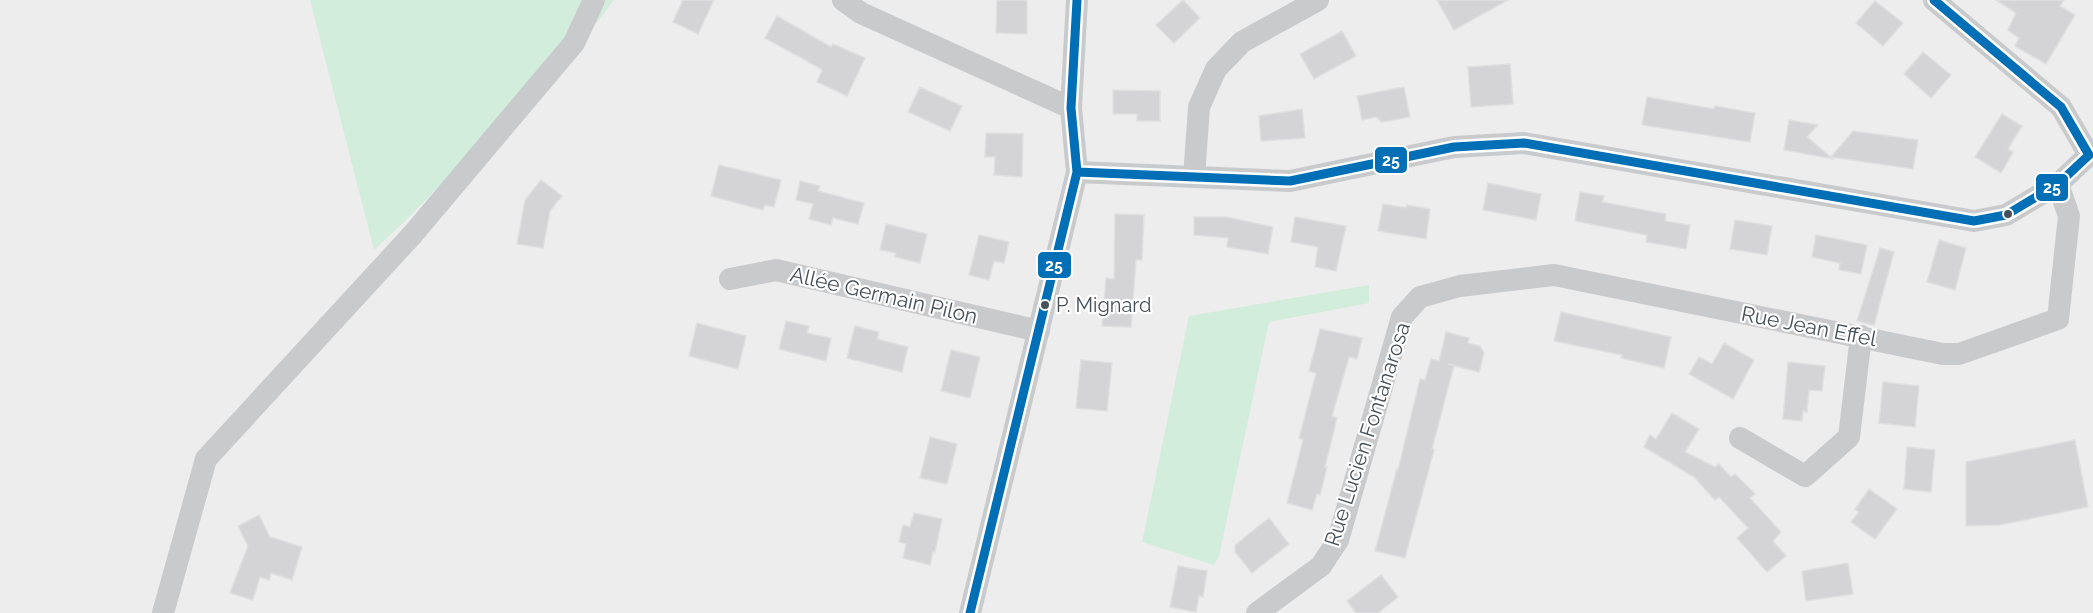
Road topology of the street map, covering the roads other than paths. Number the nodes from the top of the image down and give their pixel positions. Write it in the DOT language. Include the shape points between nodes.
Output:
graph roads {
  1 [pos="594,0"];
  2 [pos="843,0"];
  3 [pos="1077,0"];
  4 [pos="1318,0"];
  5 [pos="1934,0"];
  6 [pos="1071,108"];
  7 [pos="2092,155"];
  8 [pos="1077,172"];
  9 [pos="1194,177"];
  10 [pos="2058,184"];
  11 [pos="730,279"];
  12 [pos="1419,297"];
  13 [pos="1038,331"];
  14 [pos="1862,336"];
  15 [pos="1740,438"];
  16 [pos="163,613"];
  17 [pos="970,613"];
  18 [pos="1257,613"];
  1 -- 16 [label="street" via="574,43 413,234 206,459"];
  2 -- 6 [label="street" via="861,13"];
  3 -- 6 [label="street"];
  4 -- 9 [label="street" via="1242,42 1216,69 1199,107"];
  5 -- 7 [label="street" via="2061,107"];
  6 -- 8 [label="street"];
  7 -- 10 [label="street"];
  8 -- 9 [label="street"];
  8 -- 13 [label="street"];
  9 -- 10 [label="street" via="1290,181 1454,147 1524,143 1974,221 2006,215"];
  10 -- 14 [label="street, Rue Jean Effel" via="2069,216 2058,319 1959,354"];
  11 -- 13 [label="street, Allée Germain Pilon" via="776,270"];
  12 -- 14 [label="street, Rue Jean Effel" via="1460,286 1554,275"];
  12 -- 18 [label="street, Rue Lucien Fontanarosa" via="1402,317 1338,540 1321,566"];
  13 -- 17 [label="street"];
  14 -- 15 [label="street" via="1849,438 1806,476"];
}
